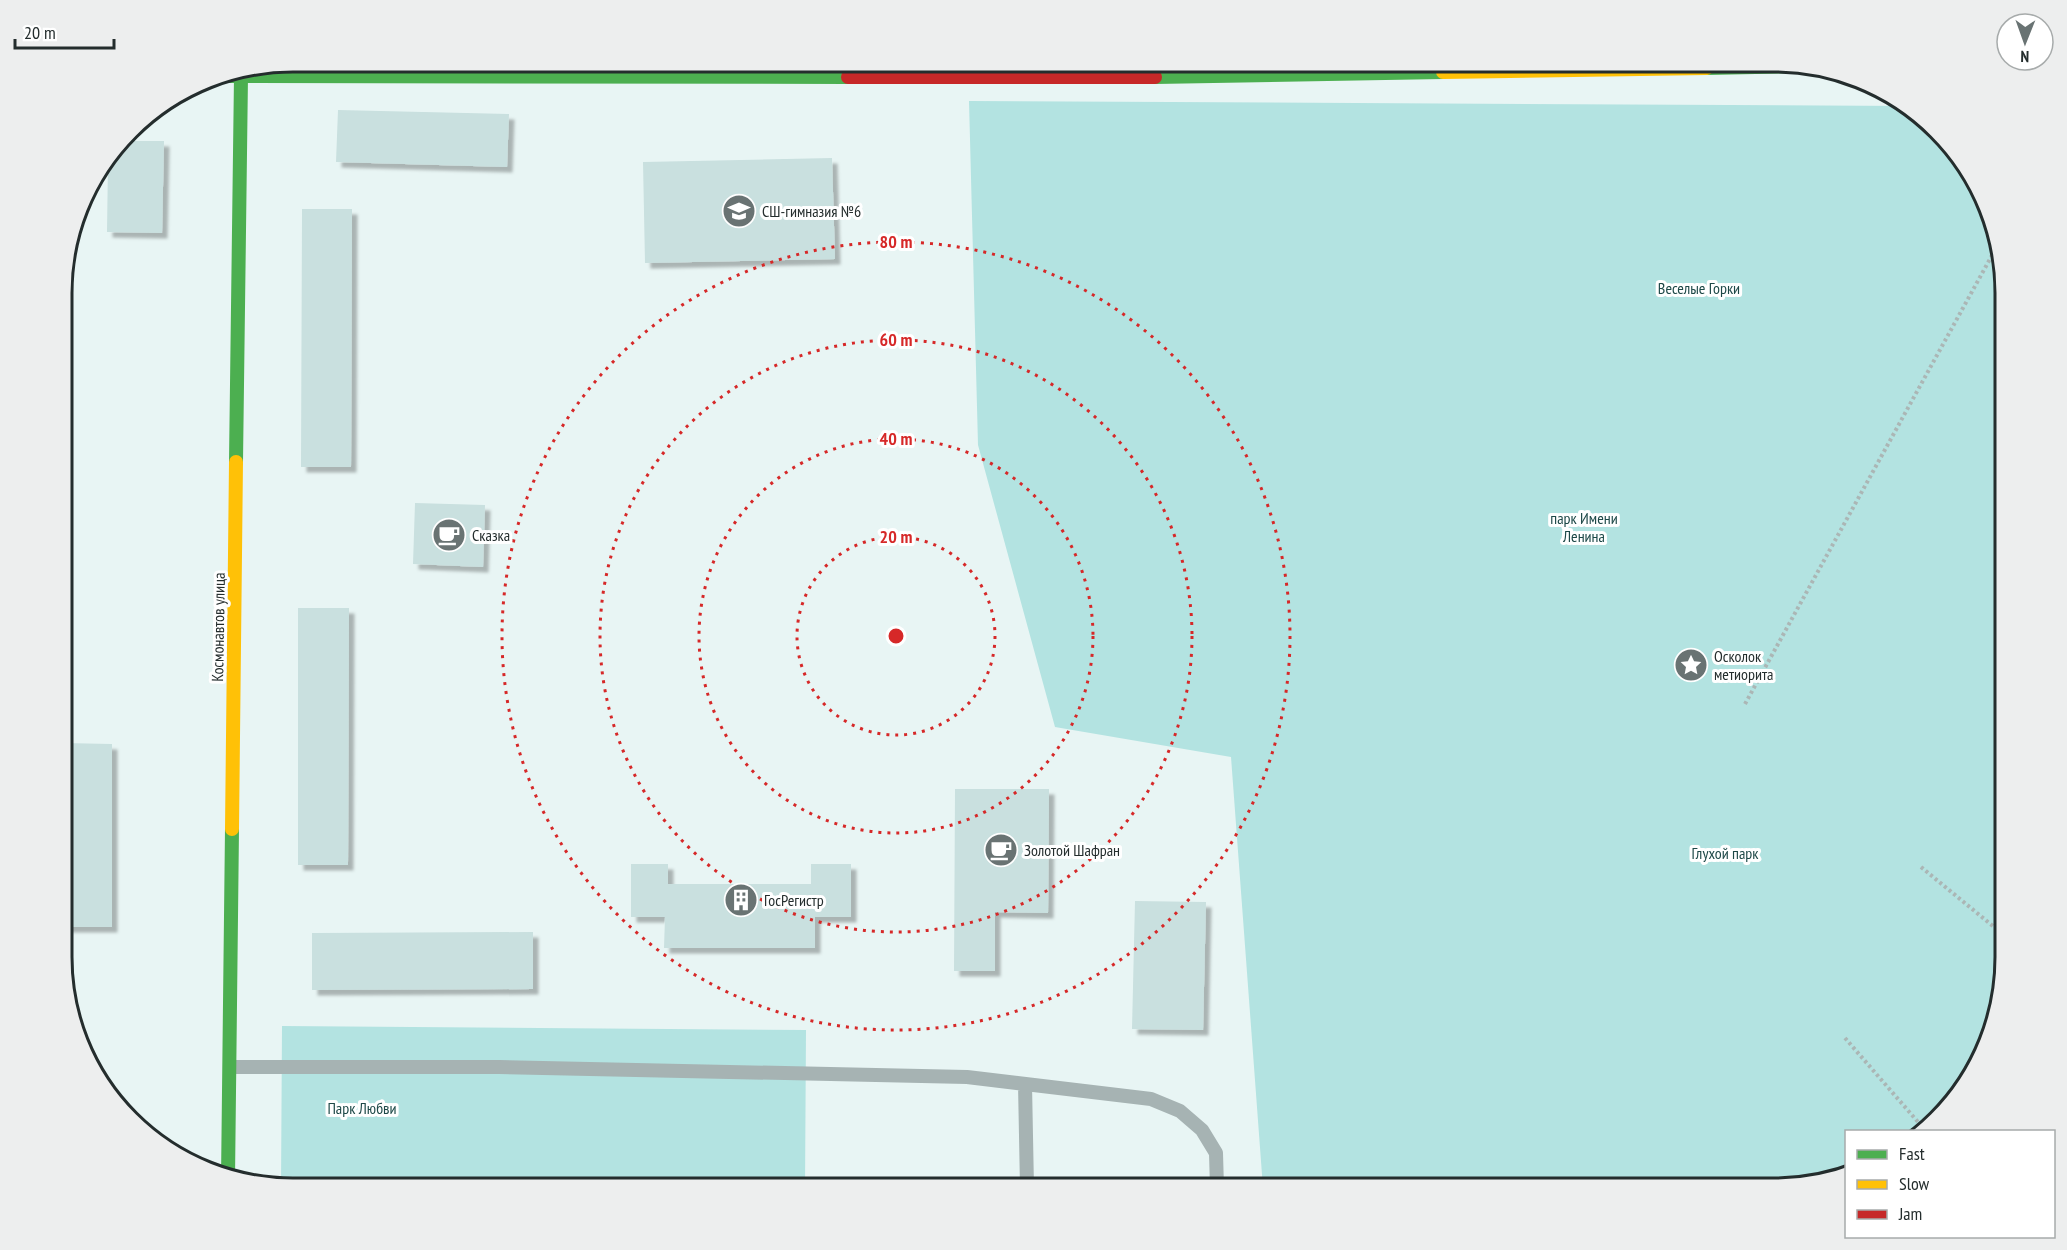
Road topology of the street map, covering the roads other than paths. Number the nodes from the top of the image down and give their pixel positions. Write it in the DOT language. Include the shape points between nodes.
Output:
graph roads {
  1 [pos="1446,72"];
  2 [pos="250,76"];
  3 [pos="241,79"];
  4 [pos="230,1067"];
  5 [pos="1025,1084"];
  6 [pos="228,1168"];
  7 [pos="1027,1178"];
  8 [pos="1217,1178"];
  1 -- 2 [label="street" via="1143,77"];
  3 -- 4 [label="street, Космонавтов улица"];
  4 -- 5 [label="lane" via="499,1067 967,1077"];
  4 -- 6 [label="street, Космонавтов улица"];
  5 -- 7 [label="lane"];
  5 -- 8 [label="lane" via="1151,1099 1180,1111 1202,1130 1216,1153"];
}
